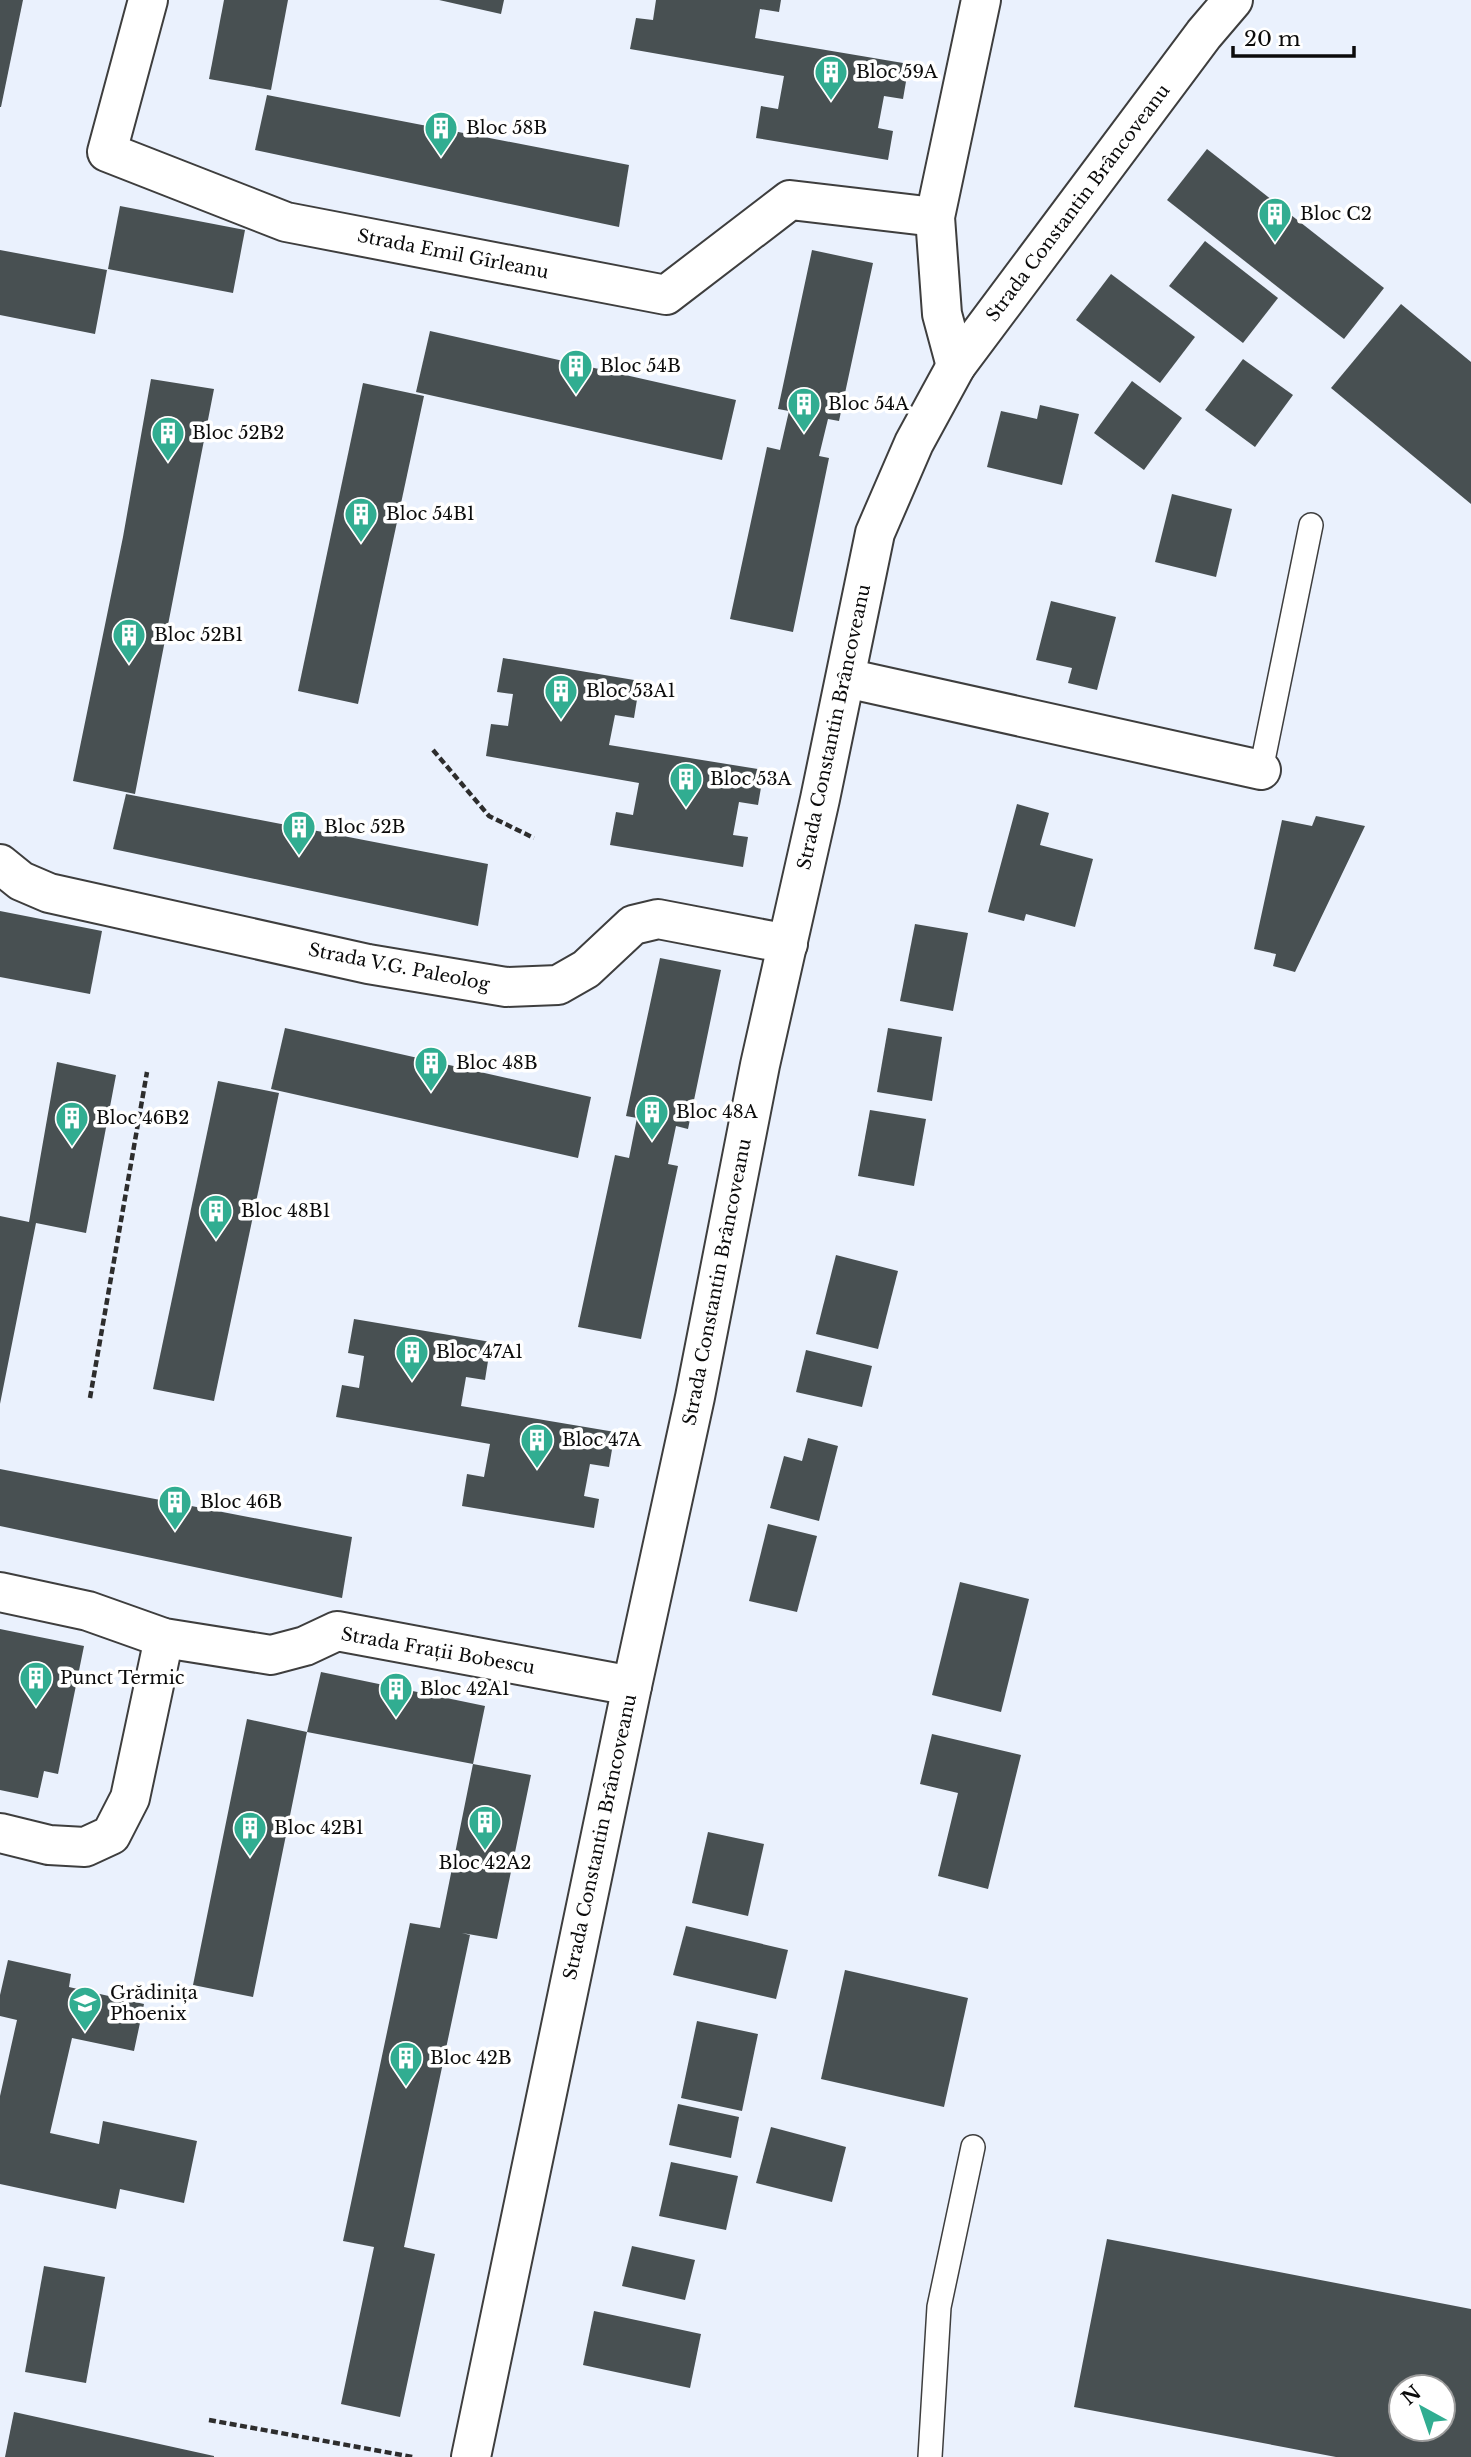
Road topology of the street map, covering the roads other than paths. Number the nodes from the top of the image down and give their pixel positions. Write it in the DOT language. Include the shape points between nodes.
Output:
graph roads {
  1 [pos="148,0"];
  2 [pos="981,0"];
  3 [pos="1233,0"];
  4 [pos="935,217"];
  5 [pos="956,366"];
  6 [pos="1311,525"];
  7 [pos="846,678"];
  8 [pos="1261,770"];
  9 [pos="0,864"];
  10 [pos="788,944"];
  11 [pos="0,1592"];
  12 [pos="164,1638"];
  13 [pos="632,1686"];
  14 [pos="0,1833"];
  15 [pos="973,2147"];
  16 [pos="471,2457"];
  17 [pos="930,2457"];
  1 -- 4 [label="street, Strada Emil Gîrleanu" via="107,152 286,222 666,295 790,200"];
  2 -- 4 [label="street"];
  3 -- 5 [label="street, Strada Constantin Brâncoveanu"];
  4 -- 5 [label="street" via="942,314"];
  5 -- 7 [label="street, Strada Constantin Brâncoveanu" via="914,443 875,533"];
  6 -- 8 [label="lane"];
  7 -- 8 [label="street"];
  7 -- 10 [label="street, Strada Constantin Brâncoveanu"];
  9 -- 10 [label="street, Strada V.G. Paleolog" via="21,881 48,892 368,964 506,987 558,985 586,968 633,925 659,919"];
  10 -- 13 [label="street, Strada Constantin Brâncoveanu"];
  11 -- 12 [label="street, Strada Frații Bobescu" via="88,1611"];
  12 -- 13 [label="street, Strada Frații Bobescu" via="271,1655 337,1631"];
  12 -- 14 [label="street" via="130,1798 111,1835 85,1847 49,1845"];
  13 -- 16 [label="street, Strada Constantin Brâncoveanu"];
  15 -- 17 [label="lane" via="939,2307"];
}
